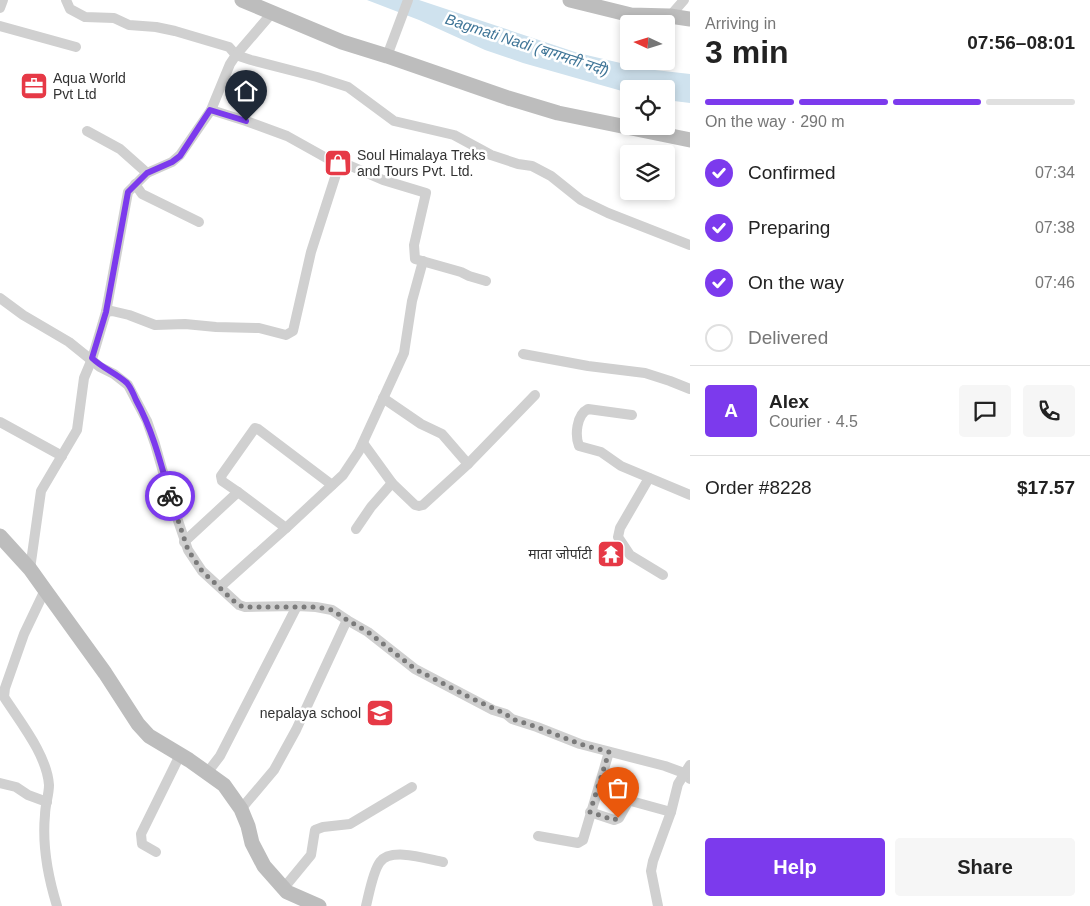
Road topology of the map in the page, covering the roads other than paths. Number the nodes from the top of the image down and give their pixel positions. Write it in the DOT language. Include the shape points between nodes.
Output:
graph roads {
  1 [pos="3,0"];
  2 [pos="66,0"];
  3 [pos="242,0"];
  4 [pos="408,0"];
  5 [pos="570,0"];
  6 [pos="684,0"];
  7 [pos="0,8"];
  8 [pos="272,13"];
  9 [pos="632,15"];
  10 [pos="671,15"];
  11 [pos="675,17"];
  12 [pos="690,19"];
  13 [pos="0,26"];
  14 [pos="76,47"];
  15 [pos="236,54"];
  16 [pos="387,56"];
  17 [pos="210,110"];
  18 [pos="87,131"];
  19 [pos="690,140"];
  20 [pos="339,164"];
  21 [pos="147,173"];
  22 [pos="135,184"];
  23 [pos="199,222"];
  24 [pos="690,245"];
  25 [pos="423,261"];
  26 [pos="486,281"];
  27 [pos="0,298"];
  28 [pos="106,312"];
  29 [pos="523,354"];
  30 [pos="92,358"];
  31 [pos="690,389"];
  32 [pos="535,395"];
  33 [pos="383,398"];
  34 [pos="632,415"];
  35 [pos="0,422"];
  36 [pos="363,443"];
  37 [pos="62,456"];
  38 [pos="468,464"];
  39 [pos="649,478"];
  40 [pos="392,483"];
  41 [pos="332,485"];
  42 [pos="238,492"];
  43 [pos="690,495"];
  44 [pos="286,528"];
  45 [pos="356,529"];
  46 [pos="0,536"];
  47 [pos="184,542"];
  48 [pos="30,570"];
  49 [pos="663,575"];
  50 [pos="220,587"];
  51 [pos="45,590"];
  52 [pos="297,606"];
  53 [pos="347,620"];
  54 [pos="609,752"];
  55 [pos="180,755"];
  56 [pos="207,773"];
  57 [pos="688,773"];
  58 [pos="0,783"];
  59 [pos="412,787"];
  60 [pos="47,802"];
  61 [pos="241,809"];
  62 [pos="590,812"];
  63 [pos="671,812"];
  64 [pos="538,836"];
  65 [pos="156,852"];
  66 [pos="443,862"];
  67 [pos="283,889"];
  68 [pos="57,906"];
  69 [pos="319,906"];
  70 [pos="366,906"];
  71 [pos="658,906"];
  1 -- 7 [label="street"];
  2 -- 15 [label="street" via="70,9 85,17 114,18 129,25 156,26 229,48"];
  3 -- 8 [label="street"];
  4 -- 16 [label="street"];
  5 -- 9 [label="street"];
  6 -- 10 [label="street"];
  8 -- 15 [label="street"];
  8 -- 16 [label="street" via="342,42"];
  11 -- 12 [label="street"];
  13 -- 14 [label="street"];
  15 -- 17 [label="street"];
  15 -- 24 [label="street" via="348,87 394,121 454,136 491,155 532,166 551,176 581,200"];
  16 -- 19 [label="street" via="558,113"];
  17 -- 20 [label="street" via="287,136"];
  17 -- 21 [label="street" via="180,156"];
  18 -- 21 [label="street" via="120,149"];
  20 -- 25 [label="street" via="426,193 414,245 416,259"];
  20 -- 28 [label="street" via="311,252 293,331 286,335 259,328 185,324 154,326 129,315"];
  21 -- 22 [label="street"];
  22 -- 23 [label="street" via="142,194"];
  22 -- 28 [label="street" via="128,192"];
  25 -- 26 [label="street"];
  25 -- 33 [label="street" via="412,301 404,353"];
  27 -- 30 [label="street"];
  28 -- 30 [label="street"];
  29 -- 31 [label="street" via="645,373"];
  30 -- 37 [label="street" via="84,378 78,430"];
  30 -- 47 [label="street" via="128,384 139,405 155,444"];
  32 -- 38 [label="street"];
  33 -- 36 [label="street"];
  33 -- 38 [label="street" via="420,424 442,434"];
  34 -- 39 [label="street" via="584,411 576,439 579,446 600,452 621,466"];
  35 -- 37 [label="street"];
  36 -- 40 [label="street"];
  36 -- 41 [label="street" via="343,475"];
  37 -- 48 [label="street" via="41,491"];
  38 -- 40 [label="street" via="423,505 415,505"];
  39 -- 43 [label="street"];
  39 -- 49 [label="street" via="618,537 630,555"];
  40 -- 45 [label="street"];
  41 -- 42 [label="street" via="255,428 221,476 222,481"];
  41 -- 44 [label="street"];
  42 -- 44 [label="street"];
  42 -- 47 [label="street"];
  44 -- 50 [label="street"];
  46 -- 48 [label="street"];
  47 -- 50 [label="street" via="202,571"];
  48 -- 51 [label="street"];
  50 -- 52 [label="street" via="238,605 245,607"];
  51 -- 55 [label="street" via="138,724 149,736"];
  51 -- 60 [label="street" via="24,634 4,697 39,752 49,785"];
  52 -- 53 [label="street" via="332,610"];
  52 -- 56 [label="street" via="220,756"];
  53 -- 54 [label="street" via="368,632 415,669 493,710"];
  53 -- 61 [label="street" via="274,770"];
  54 -- 57 [label="street"];
  54 -- 62 [label="street"];
  55 -- 56 [label="street"];
  55 -- 65 [label="street" via="141,834 142,844"];
  56 -- 61 [label="street" via="224,785"];
  57 -- 63 [label="street" via="678,784"];
  58 -- 60 [label="street"];
  59 -- 67 [label="street" via="350,824 315,830 311,855"];
  60 -- 68 [label="street" via="44,842"];
  61 -- 67 [label="street" via="258,855"];
  62 -- 63 [label="street" via="614,820 631,801"];
  62 -- 64 [label="street" via="583,840 578,843"];
  63 -- 71 [label="street" via="651,871"];
  66 -- 70 [label="street" via="387,855 380,861"];
  67 -- 69 [label="street"];
}
